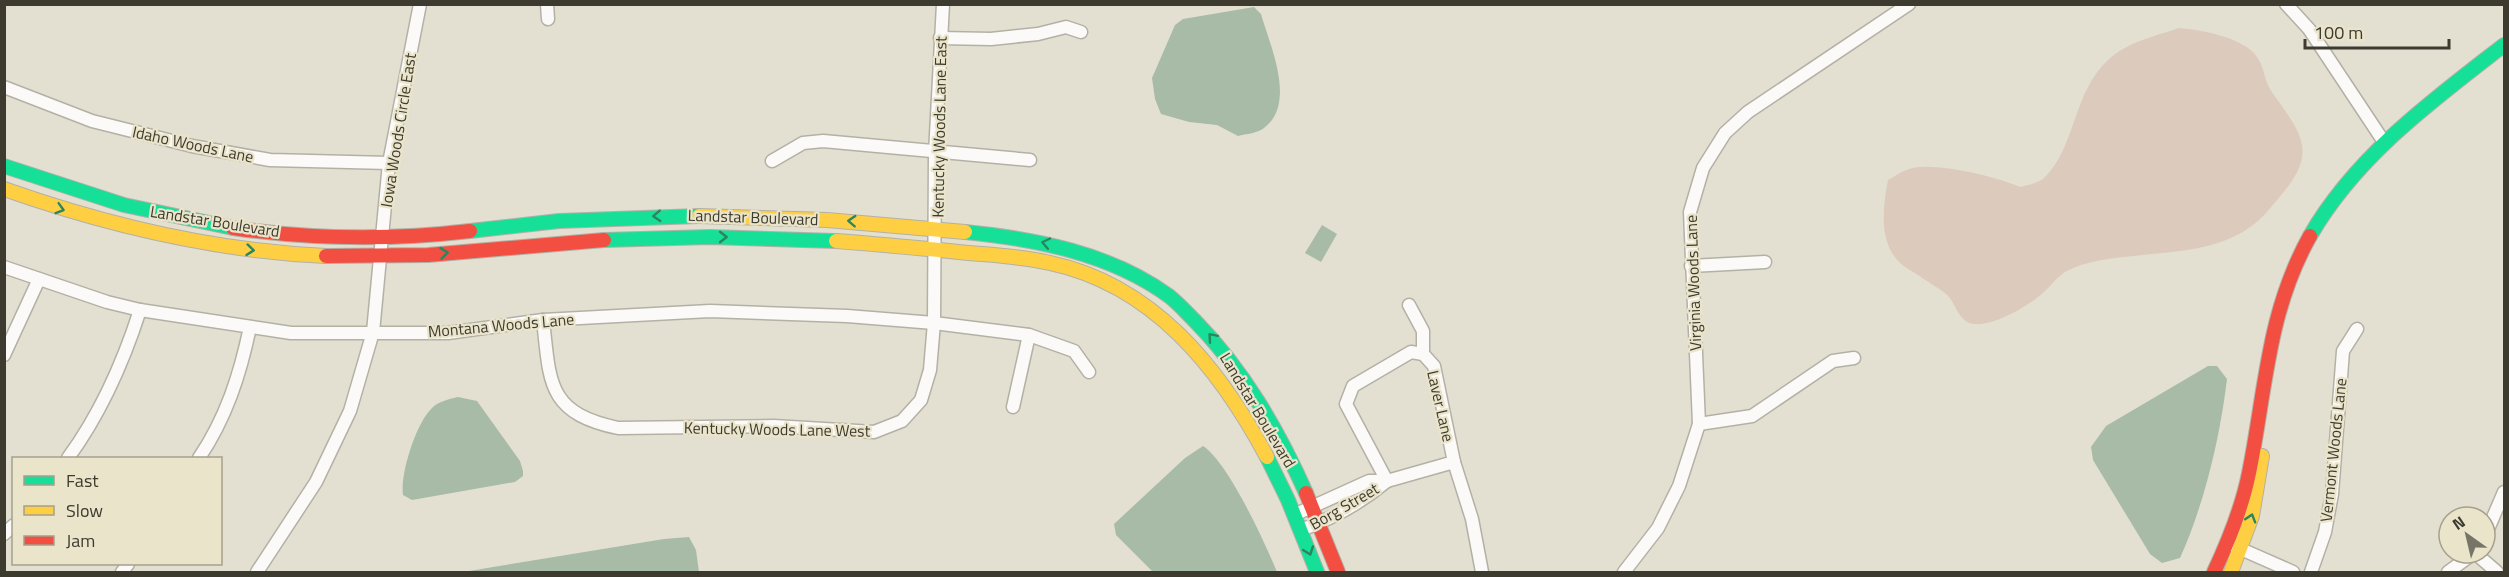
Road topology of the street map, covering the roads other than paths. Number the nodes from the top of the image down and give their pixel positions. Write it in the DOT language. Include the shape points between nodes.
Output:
graph roads {
  1 [pos="420,4"];
  2 [pos="547,4"];
  3 [pos="943,4"];
  4 [pos="1909,4"];
  5 [pos="2286,4"];
  6 [pos="548,19"];
  7 [pos="1081,32"];
  8 [pos="940,38"];
  9 [pos="2505,45"];
  10 [pos="4,87"];
  11 [pos="2384,142"];
  12 [pos="935,153"];
  13 [pos="1030,160"];
  14 [pos="772,161"];
  15 [pos="389,163"];
  16 [pos="4,166"];
  17 [pos="4,189"];
  18 [pos="936,229"];
  19 [pos="382,236"];
  20 [pos="936,249"];
  21 [pos="380,256"];
  22 [pos="1764,262"];
  23 [pos="1691,266"];
  24 [pos="4,267"];
  25 [pos="39,279"];
  26 [pos="1409,305"];
  27 [pos="141,310"];
  28 [pos="543,320"];
  29 [pos="934,323"];
  30 [pos="250,327"];
  31 [pos="2357,329"];
  32 [pos="373,332"];
  33 [pos="1029,335"];
  34 [pos="4,354"];
  35 [pos="1423,354"];
  36 [pos="1854,358"];
  37 [pos="2267,362"];
  38 [pos="1089,372"];
  39 [pos="1013,407"];
  40 [pos="1699,424"];
  41 [pos="69,457"];
  42 [pos="200,457"];
  43 [pos="1454,462"];
  44 [pos="1387,481"];
  45 [pos="2505,492"];
  46 [pos="1313,507"];
  47 [pos="2497,510"];
  48 [pos="1294,515"];
  49 [pos="1320,523"];
  50 [pos="1301,530"];
  51 [pos="2228,542"];
  52 [pos="2241,550"];
  53 [pos="257,573"];
  54 [pos="1317,573"];
  55 [pos="1338,573"];
  56 [pos="1482,573"];
  57 [pos="1624,573"];
  58 [pos="2214,573"];
  59 [pos="2231,573"];
  60 [pos="2293,573"];
  61 [pos="2311,573"];
  1 -- 15 [label="street, Iowa Woods Circle East"];
  2 -- 6 [label="street"];
  3 -- 8 [label="street, Kentucky Woods Lane East"];
  4 -- 23 [label="street, Virginia Woods Lane" via="1748,112 1725,133 1703,168 1690,212"];
  5 -- 11 [label="street" via="2309,29"];
  7 -- 8 [label="street" via="1066,27 991,39"];
  8 -- 12 [label="street, Kentucky Woods Lane East"];
  9 -- 11 [label="street"];
  10 -- 15 [label="street, Idaho Woods Lane" via="92,121 192,146 270,160"];
  11 -- 37 [label="street" via="2330,203 2309,238 2281,300"];
  12 -- 13 [label="street"];
  12 -- 14 [label="street" via="824,141 803,143"];
  12 -- 18 [label="street, Kentucky Woods Lane East"];
  15 -- 19 [label="street, Iowa Woods Circle East"];
  16 -- 19 [label="street, Landstar Boulevard" via="122,205 201,222 249,230"];
  17 -- 21 [label="street, Landstar Boulevard, one-way" via="61,209 188,241 248,251"];
  18 -- 19 [label="street, Landstar Boulevard, one-way" via="858,221 678,215"];
  18 -- 20 [label="street, Kentucky Woods Lane East"];
  46 -- 18 [label="street, Landstar Boulevard, one-way" via="1238,370 1212,335 1166,293 1113,264 1060,246 1026,238"];
  19 -- 21 [label="street, Iowa Woods Circle East"];
  21 -- 20 [label="street, Landstar Boulevard, one-way" via="673,237 761,237"];
  20 -- 29 [label="street, Kentucky Woods Lane West"];
  20 -- 48 [label="street, Landstar Boulevard" via="1052,263 1108,282 1151,309 1192,346 1221,383 1249,425"];
  21 -- 32 [label="street, Iowa Woods Circle East"];
  22 -- 23 [label="street"];
  23 -- 40 [label="street, Virginia Woods Lane"];
  24 -- 25 [label="street, Montana Woods Lane"];
  25 -- 27 [label="street, Montana Woods Lane"];
  25 -- 34 [label="street"];
  26 -- 35 [label="street" via="1423,331"];
  27 -- 30 [label="street, Montana Woods Lane"];
  27 -- 41 [label="street" via="105,399"];
  28 -- 29 [label="street, Montana Woods Lane" via="710,311"];
  28 -- 29 [label="street, Kentucky Woods Lane West" via="554,388 573,413 594,423 618,428 774,426 874,432 902,421 921,400 930,370"];
  28 -- 32 [label="street, Montana Woods Lane" via="448,333"];
  29 -- 33 [label="street, Montana Woods Lane"];
  30 -- 32 [label="street, Montana Woods Lane" via="291,333"];
  30 -- 42 [label="street" via="232,395"];
  31 -- 61 [label="street, Vermont Woods Lane" via="2343,351 2332,494"];
  32 -- 53 [label="street, Iowa Woods Circle East" via="350,411 321,472"];
  33 -- 38 [label="street, Montana Woods Lane" via="1074,351"];
  33 -- 39 [label="street"];
  35 -- 43 [label="street, Laver Lane" via="1434,366"];
  35 -- 44 [label="street, Laver Lane" via="1411,352 1353,386 1346,404"];
  36 -- 40 [label="street" via="1833,361 1752,416"];
  37 -- 51 [label="street" via="2249,477"];
  52 -- 37 [label="street, one-way" via="2259,493"];
  40 -- 57 [label="street, Virginia Woods Lane" via="1669,507"];
  43 -- 44 [label="street, Borg Street"];
  43 -- 56 [label="street, Laver Lane" via="1472,519"];
  44 -- 46 [label="street, Borg Street" via="1369,481"];
  44 -- 49 [label="street, Borg Street" via="1374,493"];
  45 -- 47 [label="street"];
  46 -- 48 [label="street, Borg Street"];
  46 -- 49 [label="street, Landstar Boulevard"];
  48 -- 50 [label="street, Landstar Boulevard"];
  49 -- 50 [label="street, Borg Street"];
  49 -- 55 [label="street, Landstar Boulevard"];
  50 -- 54 [label="street, Landstar Boulevard, one-way"];
  51 -- 52 [label="street"];
  51 -- 58 [label="street"];
  52 -- 59 [label="street"];
  52 -- 60 [label="street"];
}
